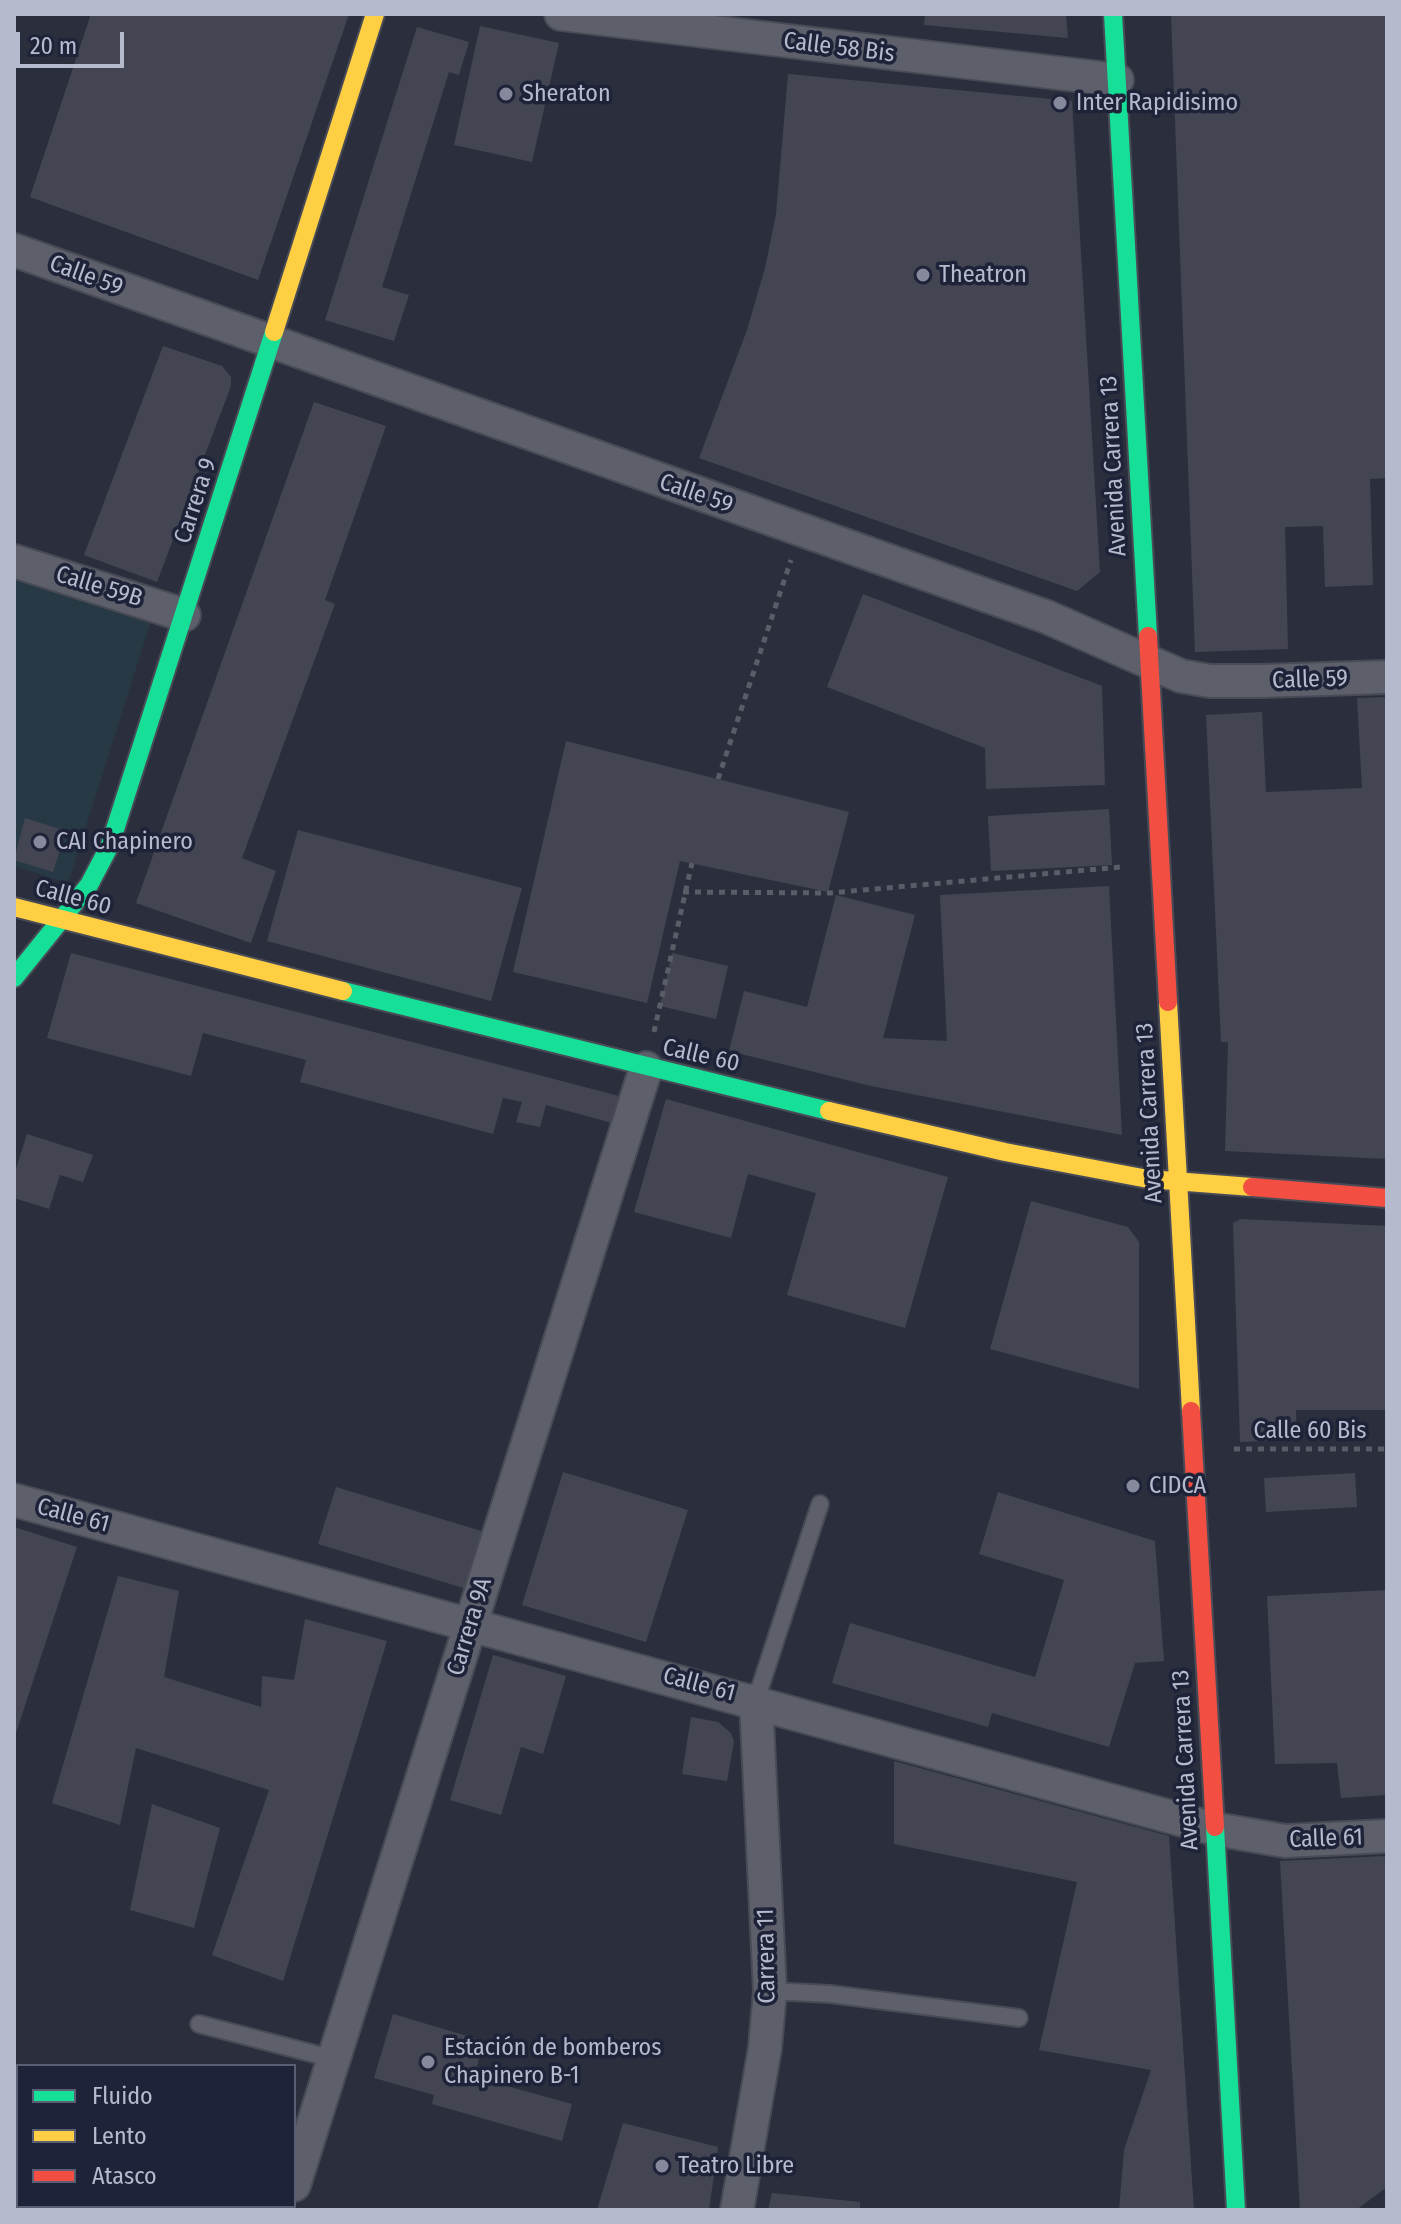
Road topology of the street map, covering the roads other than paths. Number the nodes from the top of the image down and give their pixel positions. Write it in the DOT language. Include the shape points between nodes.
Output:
graph roads {
  1 [pos="375,14"];
  2 [pos="561,14"];
  3 [pos="1113,14"];
  4 [pos="1117,80"];
  5 [pos="14,250"];
  6 [pos="273,344"];
  7 [pos="14,561"];
  8 [pos="184,615"];
  9 [pos="1149,663"];
  10 [pos="1387,677"];
  11 [pos="14,907"];
  12 [pos="63,920"];
  13 [pos="14,978"];
  14 [pos="649,1053"];
  15 [pos="1177,1182"];
  16 [pos="1387,1198"];
  17 [pos="14,1500"];
  18 [pos="820,1504"];
  19 [pos="470,1624"];
  20 [pos="756,1700"];
  21 [pos="1215,1829"];
  22 [pos="1387,1836"];
  23 [pos="770,1991"];
  24 [pos="1019,2018"];
  25 [pos="199,2024"];
  26 [pos="334,2059"];
  27 [pos="296,2179"];
  28 [pos="737,2210"];
  29 [pos="1236,2210"];
  1 -- 6 [label="street, Carrera 9"];
  2 -- 4 [label="street, Calle 58 Bis"];
  3 -- 4 [label="street, Avenida Carrera 13"];
  4 -- 9 [label="street, Avenida Carrera 13"];
  5 -- 6 [label="street, Calle 59"];
  6 -- 8 [label="street, Carrera 9"];
  6 -- 9 [label="street, Calle 59" via="1047,617"];
  7 -- 8 [label="street, Calle 59B"];
  8 -- 12 [label="street, Carrera 9" via="110,845"];
  9 -- 10 [label="street, Calle 59" via="1210,681"];
  9 -- 15 [label="street, Avenida Carrera 13"];
  11 -- 12 [label="street, Calle 60"];
  12 -- 13 [label="street, Carrera 9"];
  12 -- 14 [label="street, Calle 60"];
  14 -- 15 [label="street, Calle 60" via="1005,1152"];
  14 -- 19 [label="street, Carrera 9A"];
  15 -- 16 [label="street, Calle 60"];
  15 -- 21 [label="street, Avenida Carrera 13"];
  17 -- 19 [label="street, Calle 61"];
  18 -- 20 [label="lane"];
  19 -- 20 [label="street, Calle 61"];
  19 -- 26 [label="street, Carrera 9A"];
  20 -- 21 [label="street, Calle 61"];
  20 -- 23 [label="street, Carrera 11"];
  21 -- 22 [label="street, Calle 61" via="1285,1841"];
  21 -- 29 [label="street, Avenida Carrera 13"];
  23 -- 24 [label="lane"];
  23 -- 28 [label="street, Carrera 11"];
  25 -- 26 [label="lane"];
  26 -- 27 [label="street, Carrera 9A"];
}
